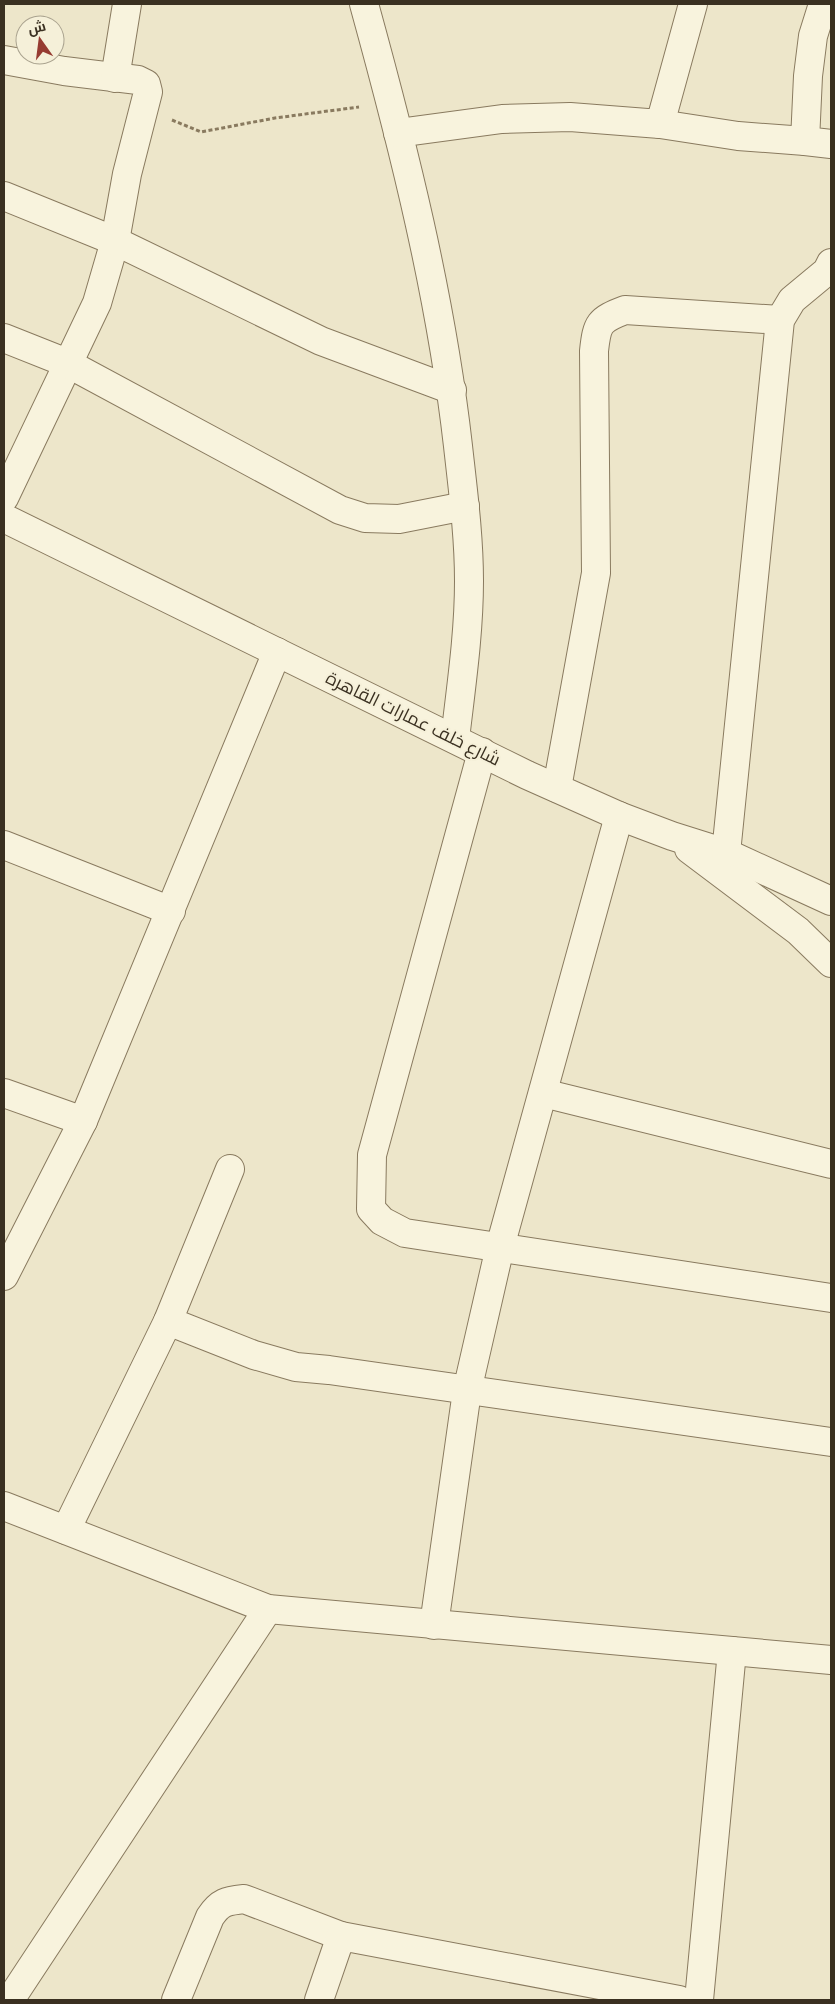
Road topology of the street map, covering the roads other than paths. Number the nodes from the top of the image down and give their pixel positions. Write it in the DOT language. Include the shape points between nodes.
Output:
graph roads {
  1 [pos="128,4"];
  2 [pos="364,4"];
  3 [pos="693,4"];
  4 [pos="823,4"];
  5 [pos="4,60"];
  6 [pos="115,78"];
  7 [pos="660,124"];
  8 [pos="398,132"];
  9 [pos="805,141"];
  10 [pos="831,144"];
  11 [pos="4,196"];
  12 [pos="115,241"];
  13 [pos="831,263"];
  14 [pos="780,320"];
  15 [pos="4,338"];
  16 [pos="67,362"];
  17 [pos="452,390"];
  18 [pos="4,498"];
  19 [pos="465,506"];
  20 [pos="4,518"];
  21 [pos="277,652"];
  22 [pos="455,739"];
  23 [pos="482,752"];
  24 [pos="557,788"];
  25 [pos="618,816"];
  26 [pos="672,836"];
  27 [pos="4,845"];
  28 [pos="726,853"];
  29 [pos="828,900"];
  30 [pos="171,911"];
  31 [pos="831,963"];
  32 [pos="4,1093"];
  33 [pos="543,1093"];
  34 [pos="83,1121"];
  35 [pos="831,1164"];
  36 [pos="230,1169"];
  37 [pos="500,1247"];
  38 [pos="4,1276"];
  39 [pos="831,1298"];
  40 [pos="168,1321"];
  41 [pos="467,1391"];
  42 [pos="831,1442"];
  43 [pos="4,1506"];
  44 [pos="66,1530"];
  45 [pos="268,1610"];
  46 [pos="434,1625"];
  47 [pos="732,1651"];
  48 [pos="831,1660"];
  49 [pos="342,1936"];
  50 [pos="10,2000"];
  51 [pos="176,2000"];
  52 [pos="319,2000"];
  53 [pos="679,2000"];
  54 [pos="699,2000"];
  1 -- 6 [label="street"];
  2 -- 8 [label="street"];
  3 -- 7 [label="street"];
  4 -- 9 [label="street" via="813,36"];
  5 -- 6 [label="street"];
  6 -- 12 [label="street" via="138,80 146,84 148,92 126,174"];
  7 -- 8 [label="street" via="561,117 502,119"];
  7 -- 9 [label="street" via="738,136"];
  8 -- 17 [label="street" via="429,266"];
  9 -- 10 [label="street"];
  11 -- 12 [label="street"];
  12 -- 16 [label="street" via="97,303"];
  12 -- 17 [label="street" via="321,341"];
  13 -- 14 [label="street" via="827,271 792,300"];
  14 -- 24 [label="street" via="626,310 607,317 596,330 596,573"];
  14 -- 28 [label="street"];
  15 -- 16 [label="street"];
  16 -- 18 [label="street"];
  16 -- 19 [label="street" via="340,510 365,518 399,519"];
  17 -- 19 [label="street"];
  19 -- 22 [label="street" via="469,581 465,656"];
  20 -- 21 [label="street, شارع خلف عمارات القاهرة"];
  21 -- 22 [label="street, شارع خلف عمارات القاهرة"];
  21 -- 30 [label="street"];
  22 -- 23 [label="street, شارع خلف عمارات القاهرة"];
  23 -- 24 [label="street, شارع خلف عمارات القاهرة"];
  23 -- 37 [label="street" via="372,1155 370,1184 371,1209 382,1221 405,1233"];
  24 -- 25 [label="street, شارع خلف عمارات القاهرة"];
  25 -- 26 [label="street, شارع خلف عمارات القاهرة"];
  25 -- 33 [label="street"];
  26 -- 28 [label="street, شارع خلف عمارات القاهرة"];
  26 -- 31 [label="street" via="798,931"];
  27 -- 30 [label="street"];
  28 -- 29 [label="street, شارع خلف عمارات القاهرة"];
  30 -- 34 [label="street"];
  32 -- 34 [label="street"];
  33 -- 35 [label="street"];
  33 -- 37 [label="street"];
  34 -- 38 [label="street"];
  36 -- 40 [label="street"];
  37 -- 39 [label="street"];
  37 -- 41 [label="street"];
  40 -- 41 [label="street" via="296,1367"];
  40 -- 44 [label="street"];
  41 -- 42 [label="street"];
  41 -- 46 [label="street"];
  43 -- 44 [label="street"];
  44 -- 45 [label="street"];
  45 -- 46 [label="street"];
  45 -- 50 [label="street"];
  46 -- 47 [label="street"];
  47 -- 48 [label="street"];
  47 -- 54 [label="street"];
  49 -- 51 [label="street" via="244,1899 230,1900 217,1906 210,1917"];
  49 -- 52 [label="street"];
  49 -- 53 [label="street"];
}
